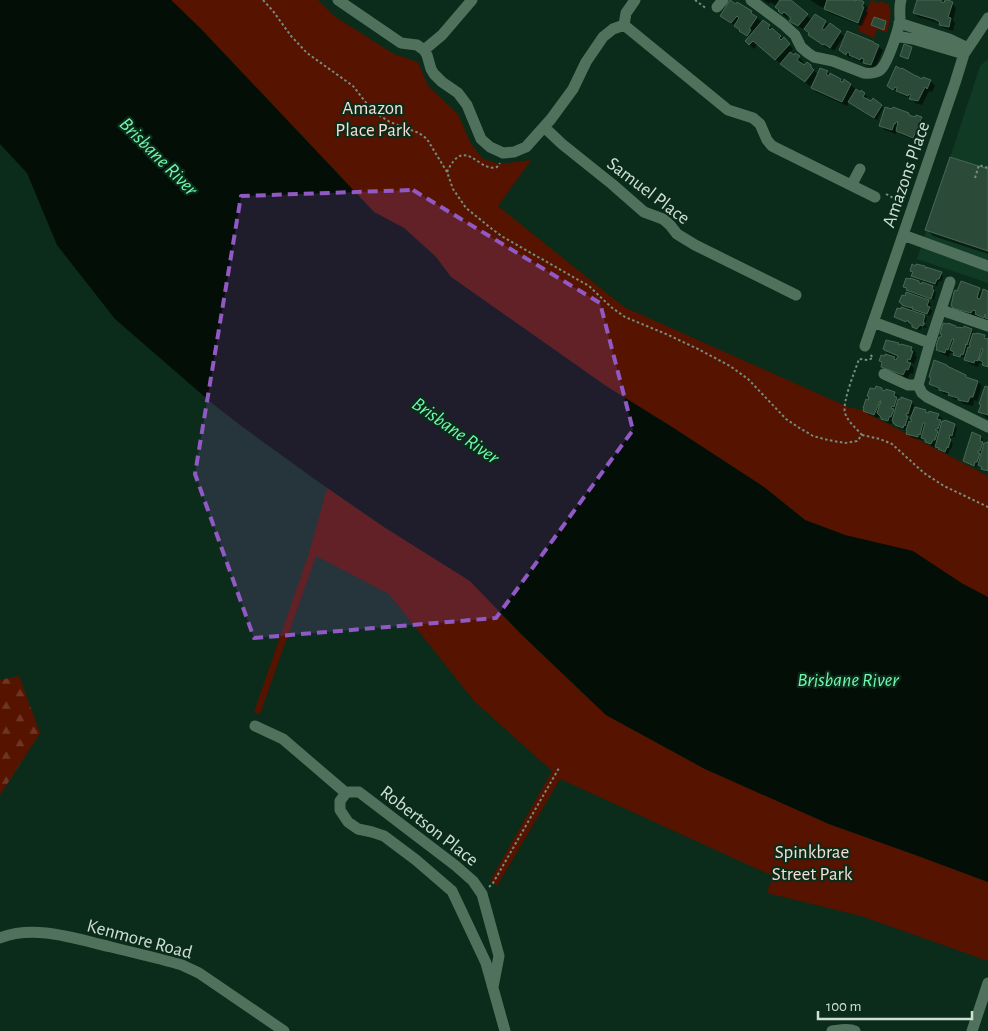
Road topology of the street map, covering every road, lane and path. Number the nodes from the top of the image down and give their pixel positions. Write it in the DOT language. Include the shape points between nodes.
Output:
graph roads {
  1 [pos="264,0"];
  2 [pos="338,0"];
  3 [pos="472,0"];
  4 [pos="635,0"];
  5 [pos="751,0"];
  6 [pos="899,1"];
  7 [pos="988,18"];
  8 [pos="899,23"];
  9 [pos="624,25"];
  10 [pos="918,35"];
  11 [pos="896,36"];
  12 [pos="424,50"];
  13 [pos="966,51"];
  14 [pos="544,127"];
  15 [pos="503,153"];
  16 [pos="988,168"];
  17 [pos="860,169"];
  18 [pos="447,172"];
  19 [pos="975,178"];
  20 [pos="852,184"];
  21 [pos="877,194"];
  22 [pos="898,210"];
  23 [pos="903,235"];
  24 [pos="988,266"];
  25 [pos="950,282"];
  26 [pos="796,295"];
  27 [pos="941,310"];
  28 [pos="873,322"];
  29 [pos="988,326"];
  30 [pos="930,343"];
  31 [pos="865,346"];
  32 [pos="884,374"];
  33 [pos="918,385"];
  34 [pos="988,427"];
  35 [pos="862,435"];
  36 [pos="988,507"];
  37 [pos="255,726"];
  38 [pos="559,768"];
  39 [pos="346,793"];
  40 [pos="482,894"];
  41 [pos="0,938"];
  42 [pos="988,983"];
  43 [pos="493,988"];
  44 [pos="284,1031"];
  45 [pos="505,1031"];
  46 [pos="832,1031"];
  47 [pos="855,1031"];
  48 [pos="972,1031"];
  1 -- 18 [label="path" via="307,53 353,86 371,109 390,122 424,136"];
  2 -- 12 [label="street" via="401,42"];
  3 -- 12 [label="street"];
  4 -- 9 [label="street" via="626,13"];
  5 -- 11 [label="street" via="783,24 795,35 801,47 814,57 864,73 874,73 882,68"];
  6 -- 8 [label="street"];
  7 -- 13 [label="street, Amazons Place"];
  8 -- 10 [label="street"];
  8 -- 11 [label="street"];
  9 -- 14 [label="street" via="604,37 586,62 573,89"];
  9 -- 20 [label="street" via="728,110 753,118 772,146"];
  10 -- 11 [label="street"];
  10 -- 13 [label="street"];
  12 -- 15 [label="street" via="434,74 468,105 481,139"];
  13 -- 23 [label="street, Amazons Place"];
  14 -- 15 [label="street" via="526,147"];
  14 -- 26 [label="street, Samuel Place" via="644,212 663,219 676,234"];
  15 -- 18 [label="path" via="497,167 488,167 466,155 456,158"];
  16 -- 19 [label="path" via="979,165"];
  17 -- 20 [label="street"];
  18 -- 35 [label="path" via="466,208 492,229 589,286 625,317 698,348 730,366 748,379 798,428 813,436 845,443 857,441"];
  20 -- 21 [label="street"];
  21 -- 22 [label="path" via="895,199 893,208"];
  23 -- 24 [label="street"];
  23 -- 28 [label="street, Amazons Place"];
  25 -- 27 [label="street"];
  27 -- 29 [label="street"];
  27 -- 30 [label="street"];
  28 -- 30 [label="street"];
  28 -- 31 [label="street, Amazons Place"];
  30 -- 33 [label="street"];
  31 -- 35 [label="path" via="873,358 859,360 844,408 847,418"];
  32 -- 33 [label="street" via="908,385"];
  33 -- 34 [label="street" via="927,396"];
  35 -- 36 [label="path" via="892,444 924,474"];
  37 -- 39 [label="street, Robertson Place" via="283,739"];
  38 -- 40 [label="path" via="493,883"];
  39 -- 40 [label="street, Robertson Place" via="359,792 456,866"];
  39 -- 43 [label="street, Robertson Place" via="340,801 340,810 348,822 358,829 384,836 452,891 486,962"];
  40 -- 43 [label="street, Robertson Place" via="499,956"];
  41 -- 44 [label="street, Kenmore Road" via="47,933 182,965"];
  42 -- 48 [label="street"];
  43 -- 45 [label="street, Robertson Place"];
  46 -- 47 [label="street"];
}
